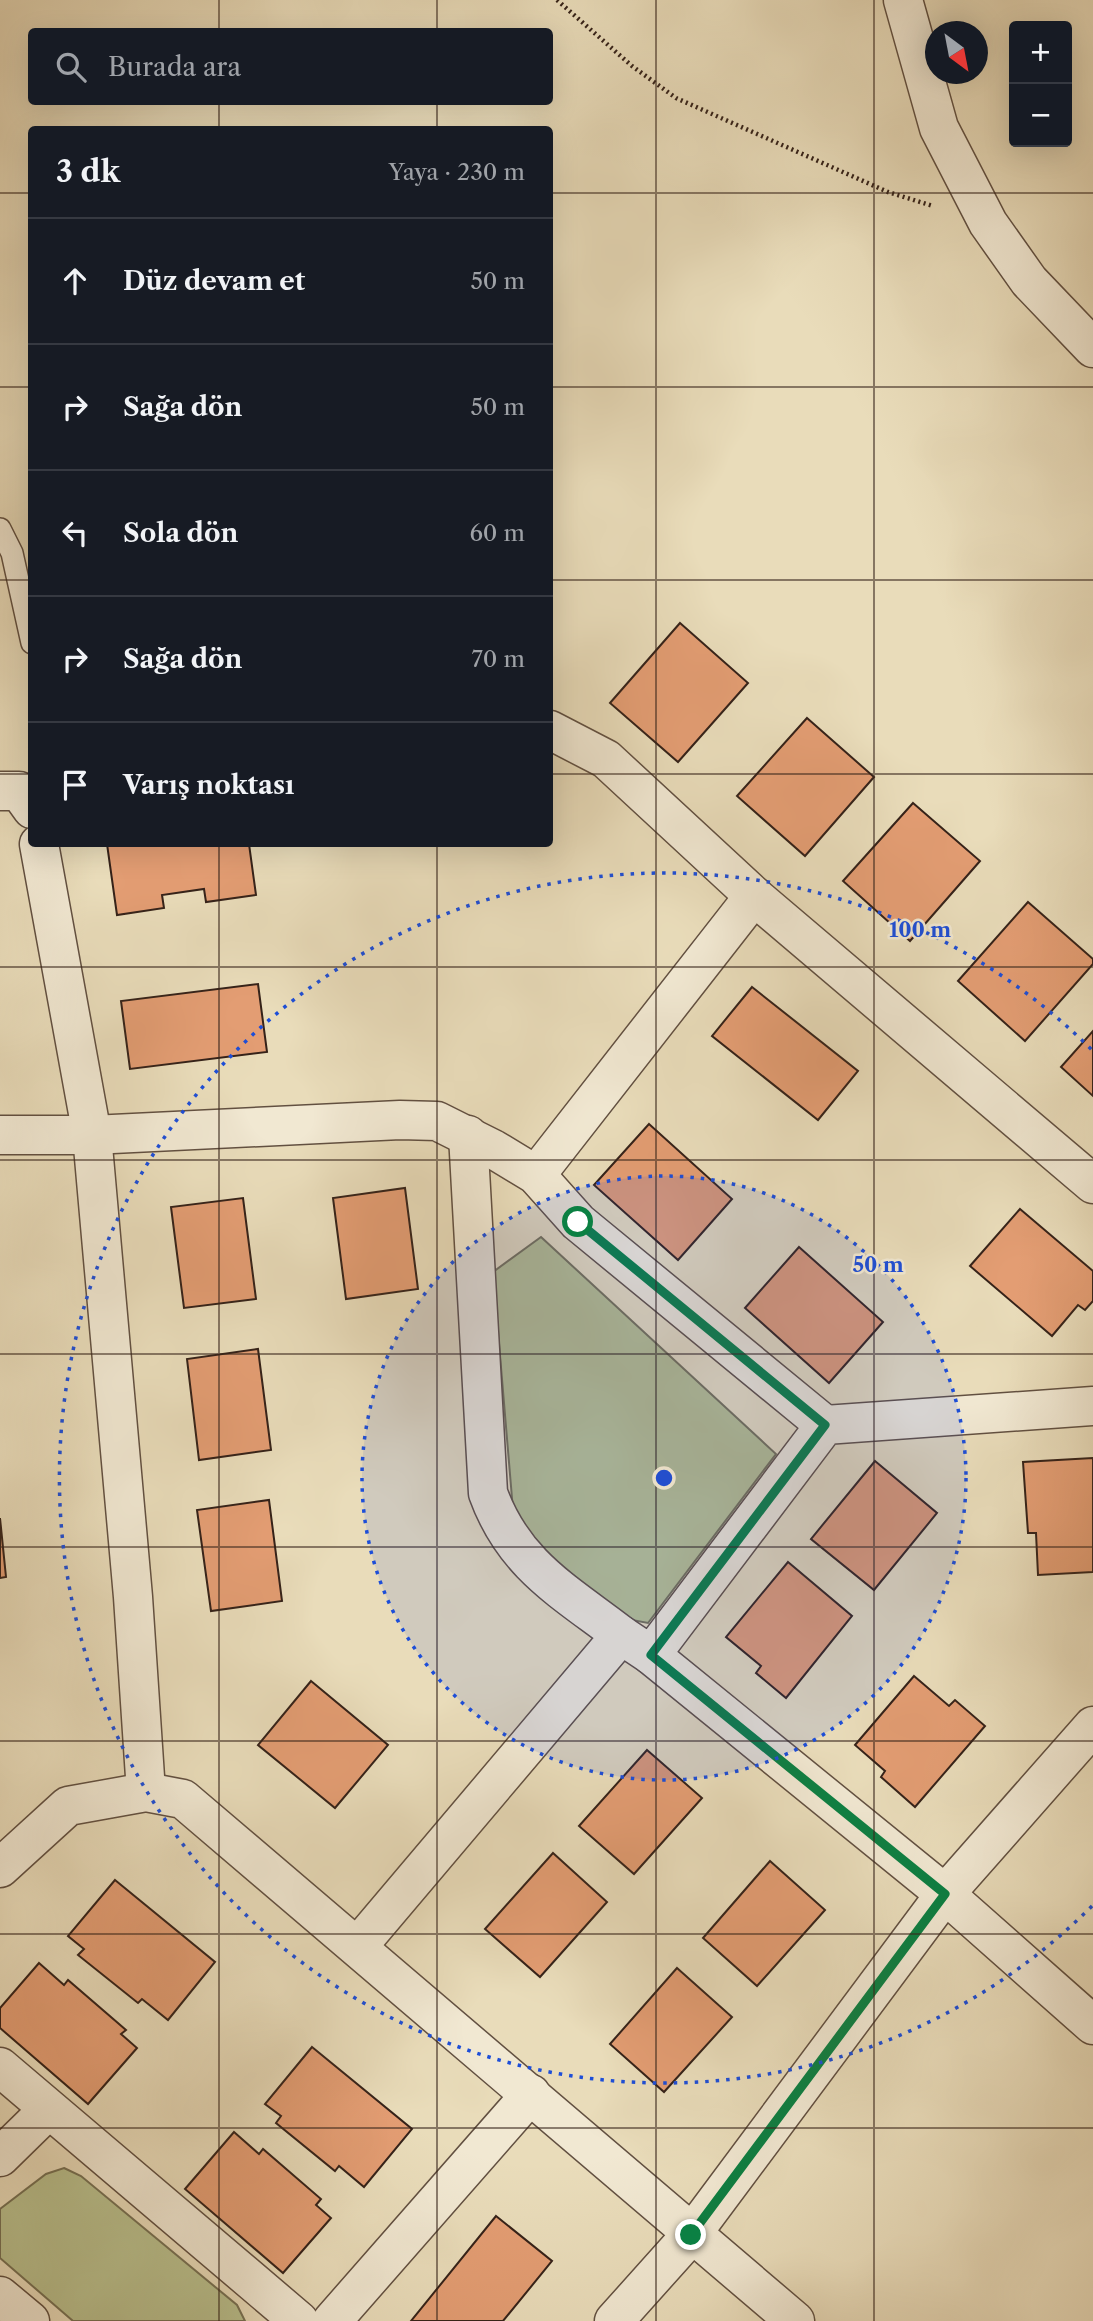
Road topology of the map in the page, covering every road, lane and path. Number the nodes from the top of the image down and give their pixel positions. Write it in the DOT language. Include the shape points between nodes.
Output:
graph roads {
  1 [pos="557,0"];
  2 [pos="903,0"];
  3 [pos="988,223"];
  4 [pos="1093,348"];
  5 [pos="0,529"];
  6 [pos="28,625"];
  7 [pos="553,732"];
  8 [pos="0,791"];
  9 [pos="28,803"];
  10 [pos="40,847"];
  11 [pos="754,896"];
  12 [pos="0,1135"];
  13 [pos="92,1135"];
  14 [pos="468,1135"];
  15 [pos="536,1175"];
  16 [pos="1093,1184"];
  17 [pos="1093,1406"];
  18 [pos="825,1425"];
  19 [pos="636,1645"];
  20 [pos="1093,1726"];
  21 [pos="146,1792"];
  22 [pos="3,1859"];
  23 [pos="945,1894"];
  24 [pos="358,1946"];
  25 [pos="1093,2025"];
  26 [pos="0,2067"];
  27 [pos="531,2094"];
  28 [pos="48,2110"];
  29 [pos="0,2157"];
  30 [pos="691,2235"];
  31 [pos="0,2296"];
  32 [pos="30,2321"];
  33 [pos="299,2321"];
  34 [pos="332,2321"];
  35 [pos="614,2321"];
  36 [pos="795,2321"];
  1 -- 3 [label="path" via="676,98 888,192"];
  2 -- 3 [label="street" via="939,128"];
  3 -- 4 [label="street" via="1029,281"];
  5 -- 6 [label="lane" via="12,554"];
  7 -- 11 [label="street" via="606,759"];
  8 -- 9 [label="street" via="19,791"];
  10 -- 13 [label="street"];
  11 -- 15 [label="street"];
  11 -- 16 [label="street"];
  12 -- 13 [label="street"];
  13 -- 14 [label="street" via="400,1119 437,1121"];
  13 -- 21 [label="street"];
  14 -- 15 [label="street"];
  14 -- 19 [label="street" via="488,1493 515,1547 537,1570"];
  15 -- 18 [label="street" via="578,1222"];
  17 -- 18 [label="street"];
  18 -- 19 [label="street"];
  19 -- 23 [label="street"];
  19 -- 24 [label="street"];
  20 -- 23 [label="street"];
  21 -- 22 [label="street" via="68,1806"];
  21 -- 24 [label="street" via="183,1799"];
  23 -- 25 [label="street"];
  23 -- 30 [label="street"];
  24 -- 27 [label="street"];
  26 -- 28 [label="street"];
  27 -- 30 [label="street"];
  27 -- 34 [label="street"];
  28 -- 29 [label="street"];
  28 -- 33 [label="street"];
  30 -- 35 [label="street"];
  30 -- 36 [label="street"];
  31 -- 32 [label="street"];
}
